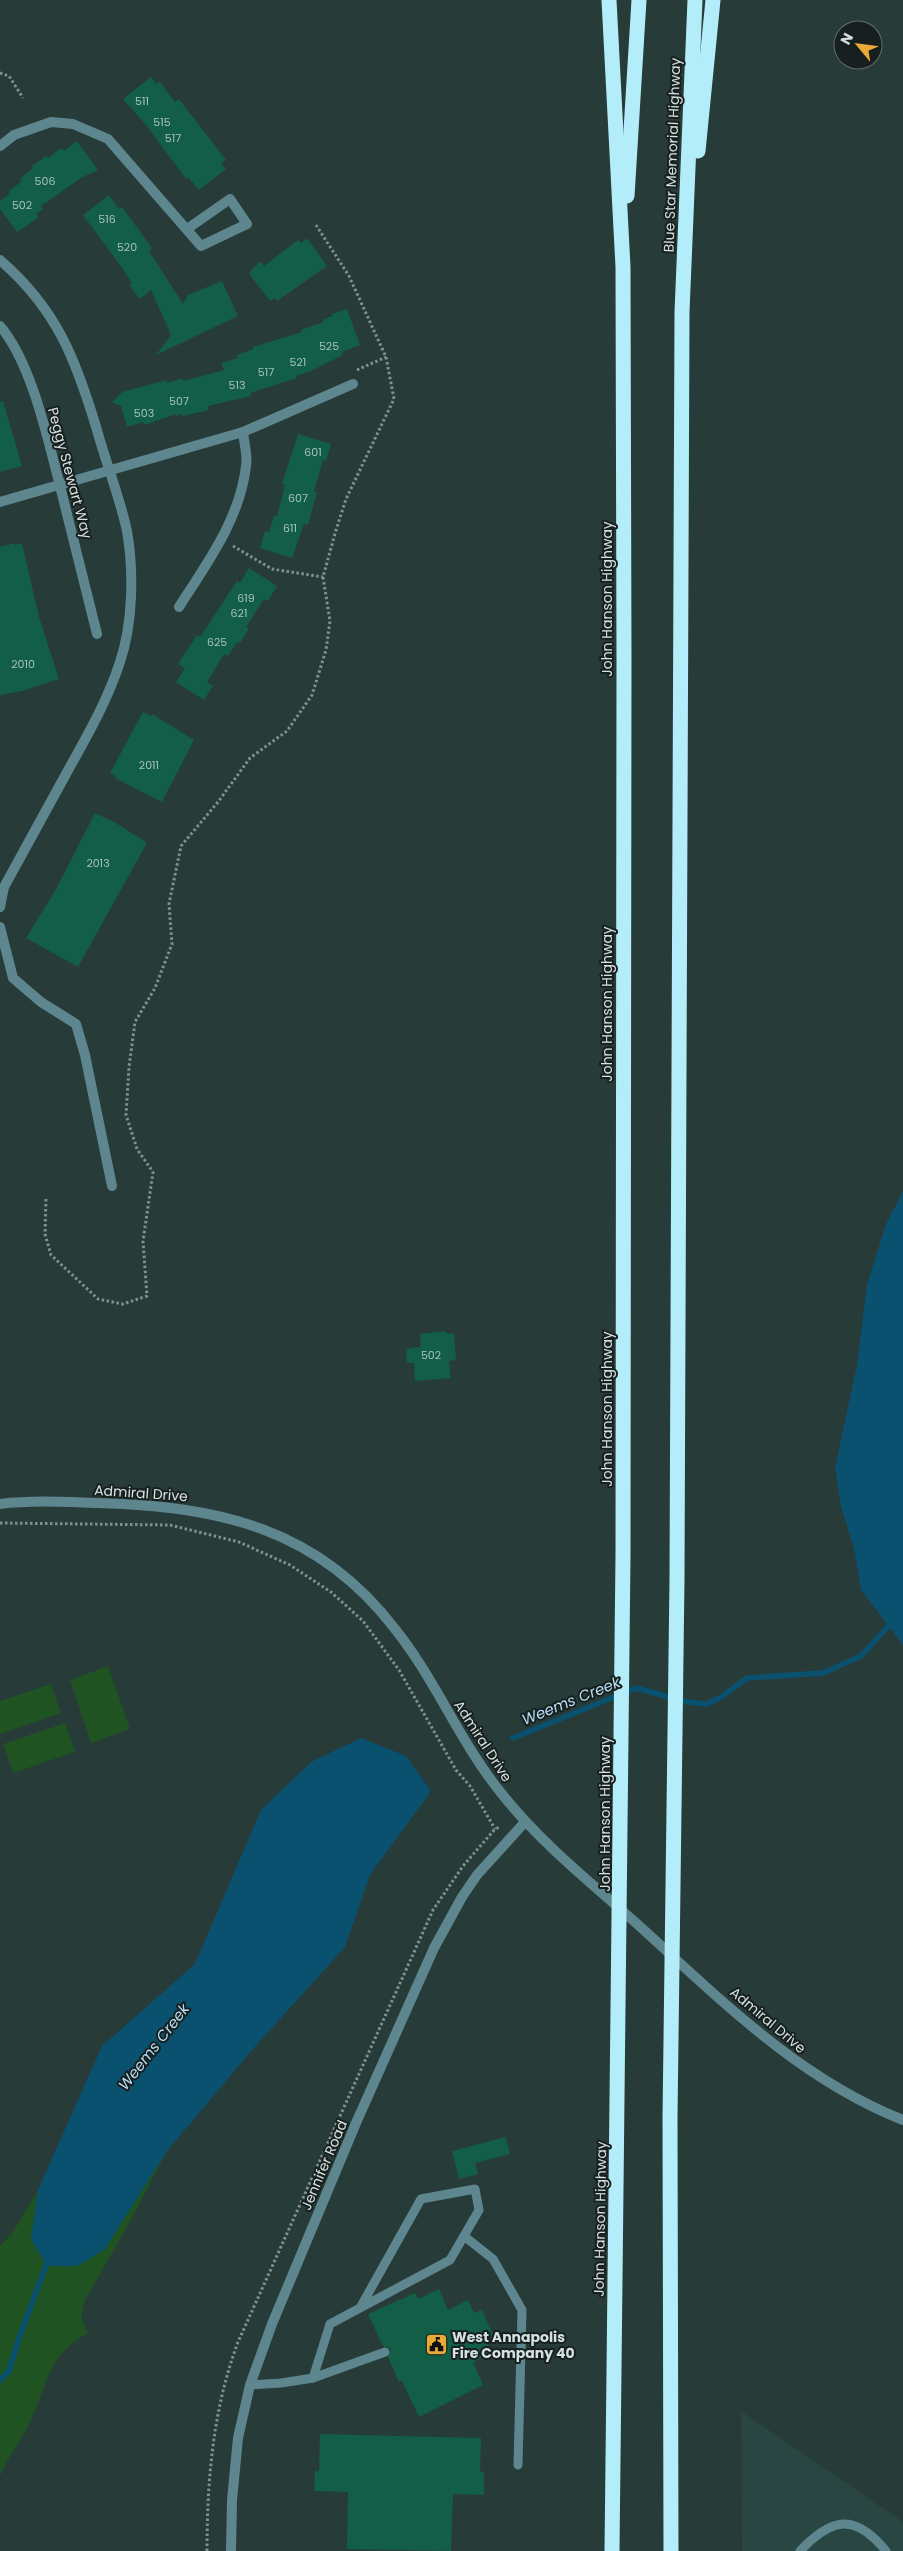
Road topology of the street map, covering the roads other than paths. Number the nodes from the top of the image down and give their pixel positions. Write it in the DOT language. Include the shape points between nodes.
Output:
graph roads {
  1 [pos="609,0"];
  2 [pos="639,0"];
  3 [pos="695,0"];
  4 [pos="714,0"];
  5 [pos="0,146"];
  6 [pos="187,228"];
  7 [pos="0,260"];
  8 [pos="623,268"];
  9 [pos="682,312"];
  10 [pos="0,326"];
  11 [pos="353,384"];
  12 [pos="243,432"];
  13 [pos="108,470"];
  14 [pos="60,486"];
  15 [pos="0,502"];
  16 [pos="179,607"];
  17 [pos="97,634"];
  18 [pos="0,907"];
  19 [pos="0,927"];
  20 [pos="112,1186"];
  21 [pos="0,1504"];
  22 [pos="525,1822"];
  23 [pos="903,2120"];
  24 [pos="464,2236"];
  25 [pos="360,2308"];
  26 [pos="385,2352"];
  27 [pos="313,2378"];
  28 [pos="250,2385"];
  29 [pos="518,2465"];
  30 [pos="230,2551"];
  31 [pos="611,2551"];
  32 [pos="671,2551"];
  33 [pos="800,2551"];
  34 [pos="886,2551"];
  1 -- 8 [label="highway"];
  2 -- 8 [label="highway"];
  3 -- 9 [label="highway, Blue Star Memorial Highway"];
  4 -- 9 [label="highway"];
  5 -- 6 [label="street" via="14,135 51,122 73,124 108,139"];
  6 -- 6 [label="street" via="201,246 246,224 230,199"];
  7 -- 13 [label="street" via="22,278 49,311 69,348"];
  8 -- 31 [label="highway, John Hanson Highway" via="623,1555"];
  9 -- 32 [label="highway"];
  10 -- 14 [label="street, Peggy Stewart Way" via="22,363 43,422"];
  11 -- 12 [label="street"];
  12 -- 13 [label="street"];
  12 -- 16 [label="street" via="247,465 238,505 222,539"];
  13 -- 14 [label="street"];
  13 -- 18 [label="street" via="126,531 130,573 129,613 120,661 102,708 4,887"];
  14 -- 15 [label="street"];
  14 -- 17 [label="street, Peggy Stewart Way"];
  19 -- 20 [label="street" via="13,978 41,1002 76,1024"];
  21 -- 22 [label="street, Admiral Drive" via="37,1501 145,1504 204,1512 254,1525 314,1555 364,1594 397,1630 480,1766"];
  22 -- 23 [label="street, Admiral Drive" via="778,2048 836,2088"];
  22 -- 28 [label="street, Jennifer Road" via="477,1875 434,1948 345,2150"];
  24 -- 25 [label="lane" via="450,2260"];
  24 -- 25 [label="lane" via="479,2210 475,2189 420,2199"];
  24 -- 29 [label="lane" via="492,2259 522,2310"];
  25 -- 27 [label="lane" via="330,2324"];
  26 -- 27 [label="lane"];
  27 -- 28 [label="lane"];
  28 -- 30 [label="street, Jennifer Road" via="234,2469"];
  33 -- 34 [label="lane" via="817,2533 838,2524 857,2525 873,2534"];
}
